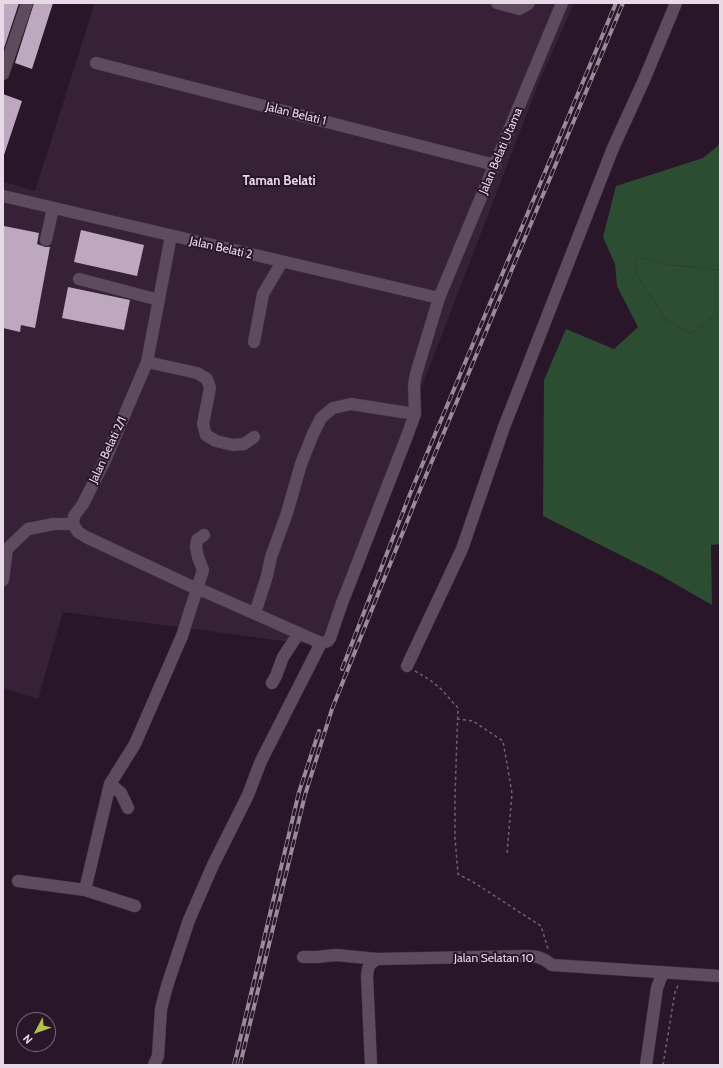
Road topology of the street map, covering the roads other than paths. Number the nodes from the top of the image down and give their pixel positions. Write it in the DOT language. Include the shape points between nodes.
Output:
graph roads {
  1 [pos="27,3"];
  2 [pos="497,3"];
  3 [pos="528,3"];
  4 [pos="562,3"];
  5 [pos="676,3"];
  6 [pos="96,63"];
  7 [pos="3,74"];
  8 [pos="495,165"];
  9 [pos="3,196"];
  10 [pos="53,208"];
  11 [pos="172,236"];
  12 [pos="46,240"];
  13 [pos="282,262"];
  14 [pos="79,279"];
  15 [pos="439,298"];
  16 [pos="159,300"];
  17 [pos="254,342"];
  18 [pos="147,362"];
  19 [pos="415,414"];
  20 [pos="254,437"];
  21 [pos="73,524"];
  22 [pos="204,536"];
  23 [pos="3,580"];
  24 [pos="197,589"];
  25 [pos="255,613"];
  26 [pos="299,633"];
  27 [pos="320,643"];
  28 [pos="407,666"];
  29 [pos="272,683"];
  30 [pos="110,784"];
  31 [pos="128,808"];
  32 [pos="18,881"];
  33 [pos="85,890"];
  34 [pos="135,906"];
  35 [pos="303,957"];
  36 [pos="377,959"];
  37 [pos="663,972"];
  38 [pos="720,976"];
  39 [pos="154,1065"];
  40 [pos="371,1065"];
  41 [pos="646,1065"];
  1 -- 7 [label="street"];
  2 -- 3 [label="street" via="519,9"];
  4 -- 8 [label="street, Jalan Belati Utama"];
  5 -- 28 [label="street" via="607,163 504,427 462,549"];
  6 -- 8 [label="street, Jalan Belati 1"];
  8 -- 15 [label="street, Jalan Belati Utama"];
  9 -- 10 [label="street, Jalan Belati 2"];
  10 -- 11 [label="street, Jalan Belati 2"];
  10 -- 12 [label="street"];
  11 -- 13 [label="street, Jalan Belati 2"];
  11 -- 16 [label="street, Jalan Belati 2/1"];
  13 -- 15 [label="street, Jalan Belati 2"];
  13 -- 17 [label="street" via="263,294"];
  14 -- 16 [label="street"];
  15 -- 19 [label="street, Jalan Belati Utama" via="416,374"];
  16 -- 18 [label="street, Jalan Belati 2/1"];
  18 -- 20 [label="street" via="197,373 207,379 210,388 203,424 206,435 233,444 244,444"];
  18 -- 21 [label="street, Jalan Belati 2/1" via="106,458 83,504 74,516"];
  19 -- 25 [label="street" via="351,404 333,408 321,418 302,464"];
  19 -- 27 [label="street" via="330,638"];
  21 -- 23 [label="street" via="54,524 28,529 7,549"];
  21 -- 24 [label="street" via="78,532 86,537"];
  22 -- 24 [label="street" via="198,540 196,547 203,570"];
  24 -- 25 [label="street"];
  24 -- 30 [label="street" via="182,636 135,744"];
  25 -- 26 [label="street"];
  26 -- 27 [label="street"];
  26 -- 29 [label="street" via="283,657"];
  27 -- 39 [label="street" via="261,762 189,920 161,1009 158,1056"];
  30 -- 31 [label="street" via="121,793"];
  30 -- 33 [label="street"];
  32 -- 33 [label="street"];
  33 -- 34 [label="street"];
  35 -- 36 [label="street, Jalan Selatan 10" via="336,955"];
  36 -- 37 [label="street, Jalan Selatan 10" via="528,956 538,957 552,965"];
  36 -- 40 [label="street" via="370,964 367,976"];
  37 -- 38 [label="street, Jalan Selatan 10"];
  37 -- 41 [label="street" via="657,988"];
}
